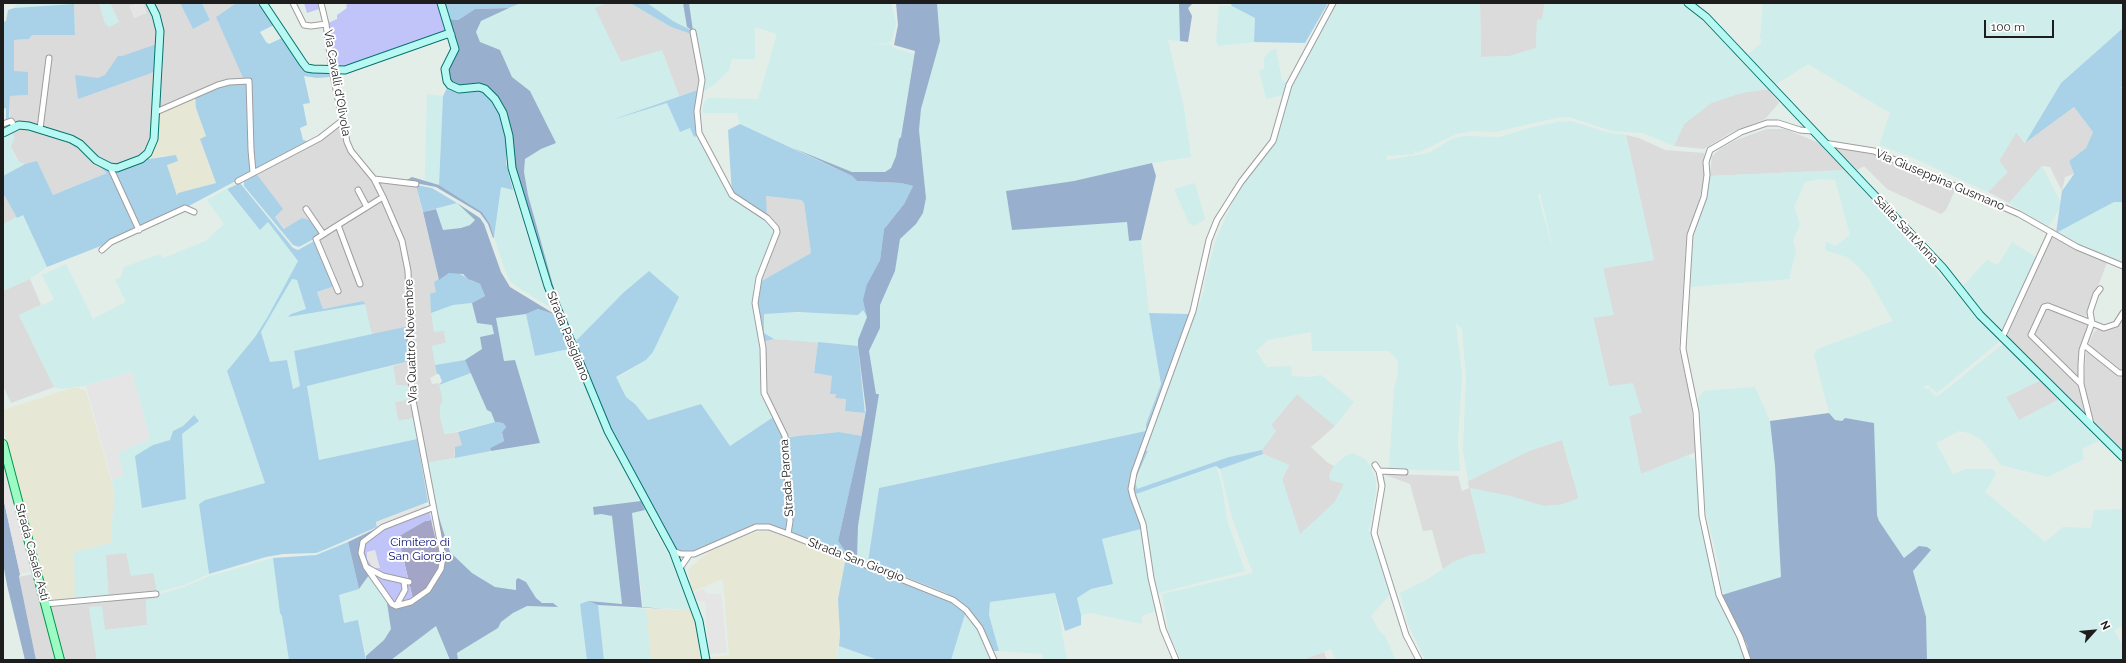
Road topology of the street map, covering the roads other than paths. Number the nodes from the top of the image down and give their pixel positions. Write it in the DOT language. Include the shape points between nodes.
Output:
graph roads {
  1 [pos="150,3"];
  2 [pos="263,3"];
  3 [pos="293,3"];
  4 [pos="320,3"];
  5 [pos="441,3"];
  6 [pos="1333,3"];
  7 [pos="1688,3"];
  8 [pos="326,24"];
  9 [pos="693,32"];
  10 [pos="451,35"];
  11 [pos="49,58"];
  12 [pos="332,70"];
  13 [pos="156,112"];
  14 [pos="343,120"];
  15 [pos="3,124"];
  16 [pos="15,127"];
  17 [pos="40,129"];
  18 [pos="1812,131"];
  19 [pos="3,133"];
  20 [pos="1824,143"];
  21 [pos="110,168"];
  22 [pos="253,172"];
  23 [pos="374,179"];
  24 [pos="238,181"];
  25 [pos="416,184"];
  26 [pos="358,190"];
  27 [pos="383,197"];
  28 [pos="367,207"];
  29 [pos="306,209"];
  30 [pos="194,212"];
  31 [pos="338,225"];
  32 [pos="139,230"];
  33 [pos="2050,232"];
  34 [pos="323,234"];
  35 [pos="102,250"];
  36 [pos="2123,266"];
  37 [pos="360,284"];
  38 [pos="2100,289"];
  39 [pos="338,291"];
  40 [pos="2123,313"];
  41 [pos="2092,323"];
  42 [pos="2002,338"];
  43 [pos="2084,345"];
  44 [pos="2123,373"];
  45 [pos="2081,384"];
  46 [pos="2091,425"];
  47 [pos="3,444"];
  48 [pos="2123,457"];
  49 [pos="1375,465"];
  50 [pos="1378,471"];
  51 [pos="1405,472"];
  52 [pos="432,508"];
  53 [pos="788,534"];
  54 [pos="673,551"];
  55 [pos="689,555"];
  56 [pos="366,567"];
  57 [pos="680,568"];
  58 [pos="156,594"];
  59 [pos="45,604"];
  60 [pos="396,606"];
  61 [pos="60,660"];
  62 [pos="706,660"];
  63 [pos="994,660"];
  64 [pos="1176,660"];
  65 [pos="1419,660"];
  66 [pos="1748,660"];
  1 -- 13 [label="street" via="160,31"];
  2 -- 12 [label="street" via="307,68"];
  3 -- 8 [label="street" via="304,24"];
  4 -- 8 [label="street, Via Cavalli d'Olivola"];
  5 -- 10 [label="street"];
  6 -- 64 [label="street" via="1289,85 1273,141 1241,182 1217,220 1209,240 1193,311 1134,473 1131,489 1142,524 1163,629"];
  7 -- 18 [label="street, Salita Sant'Anna" via="1706,17"];
  8 -- 12 [label="street, Via Cavalli d'Olivola"];
  9 -- 53 [label="street, Strada Parona" via="702,80 698,111 700,133 732,195 767,218 777,232 759,278 755,303 763,348 764,393 785,436 790,521"];
  10 -- 12 [label="street" via="447,34 352,68"];
  10 -- 54 [label="street, Strada Pasigliano" via="455,49 445,69 447,81 459,89 485,89 503,113 509,132 512,168 558,313 608,431"];
  11 -- 17 [label="street"];
  12 -- 14 [label="street, Via Cavalli d'Olivola"];
  13 -- 21 [label="street" via="154,139 148,153 117,168"];
  13 -- 22 [label="street" via="218,85 249,81"];
  14 -- 22 [label="street" via="320,138"];
  14 -- 23 [label="street, Via Cavalli d'Olivola" via="348,146"];
  15 -- 16 [label="street" via="11,121"];
  16 -- 17 [label="street" via="29,126"];
  16 -- 19 [label="street"];
  17 -- 21 [label="street" via="80,144 96,160"];
  18 -- 20 [label="street, Salita Sant'Anna"];
  18 -- 66 [label="street" via="1767,123 1741,132 1710,150 1706,162 1704,197 1690,235 1683,349 1696,412 1702,516 1719,595 1740,637"];
  20 -- 33 [label="street, Via Giuseppina Gusmano" via="1874,151 2019,214"];
  20 -- 42 [label="street, Salita Sant'Anna" via="1943,268 1972,306"];
  21 -- 32 [label="street"];
  22 -- 24 [label="street"];
  23 -- 25 [label="street"];
  23 -- 27 [label="street, Via Quattro Novembre"];
  26 -- 28 [label="street"];
  27 -- 28 [label="street"];
  27 -- 52 [label="street, Via Quattro Novembre" via="402,241 408,271 412,395"];
  28 -- 31 [label="street"];
  29 -- 34 [label="street"];
  30 -- 32 [label="street" via="185,208"];
  31 -- 34 [label="street"];
  31 -- 37 [label="street"];
  32 -- 35 [label="street" via="111,242"];
  33 -- 36 [label="street, Via Giuseppina Gusmano" via="2077,247"];
  33 -- 42 [label="street"];
  34 -- 39 [label="street" via="316,239"];
  38 -- 41 [label="street" via="2090,312"];
  40 -- 41 [label="street" via="2121,319 2110,326"];
  41 -- 43 [label="street"];
  41 -- 45 [label="street" via="2048,306 2044,307 2031,335"];
  42 -- 46 [label="street, Salita Sant'Anna"];
  43 -- 44 [label="street"];
  43 -- 45 [label="street"];
  45 -- 46 [label="street"];
  46 -- 48 [label="street, Salita Sant'Anna"];
  47 -- 59 [label="main road, Strada Casale Asti"];
  49 -- 50 [label="street"];
  50 -- 51 [label="street"];
  50 -- 65 [label="street" via="1382,486 1374,533 1406,635"];
  52 -- 56 [label="street" via="383,527 365,539 362,553"];
  52 -- 60 [label="street" via="442,557 440,569 428,590 411,602"];
  53 -- 55 [label="street, Strada San Giorgio" via="769,527 756,527"];
  53 -- 63 [label="street, Strada San Giorgio" via="953,600 966,610 980,628"];
  54 -- 55 [label="street"];
  54 -- 57 [label="street, Strada Pasigliano"];
  55 -- 57 [label="street"];
  56 -- 60 [label="street"];
  56 -- 60 [label="street" via="383,576 406,581 405,590"];
  57 -- 62 [label="street, Strada Pasigliano" via="699,621"];
  58 -- 59 [label="street"];
  59 -- 61 [label="main road, Strada Casale Asti"];
}
